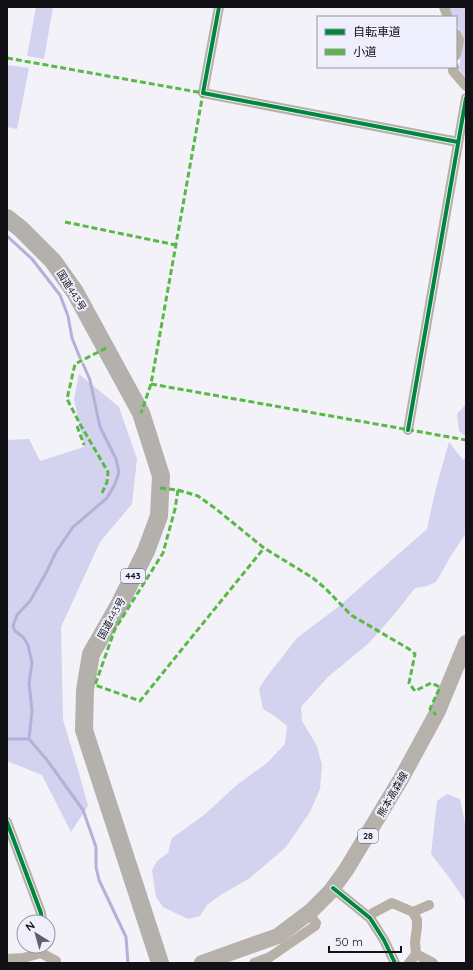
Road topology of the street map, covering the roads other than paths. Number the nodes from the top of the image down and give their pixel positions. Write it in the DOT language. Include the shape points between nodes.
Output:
graph roads {
  1 [pos="219,7"];
  2 [pos="457,36"];
  3 [pos="457,50"];
  4 [pos="454,68"];
  5 [pos="466,86"];
  6 [pos="466,98"];
  7 [pos="458,142"];
  8 [pos="7,218"];
  9 [pos="408,430"];
  10 [pos="466,643"];
  11 [pos="7,823"];
  12 [pos="333,888"];
  13 [pos="429,905"];
  14 [pos="412,912"];
  15 [pos="40,914"];
  16 [pos="308,914"];
  17 [pos="370,918"];
  18 [pos="416,954"];
  19 [pos="7,959"];
  20 [pos="52,961"];
  21 [pos="160,963"];
  22 [pos="202,963"];
  23 [pos="254,963"];
  24 [pos="395,963"];
  25 [pos="409,963"];
  26 [pos="433,963"];
  1 -- 7 [label="street" via="203,93"];
  2 -- 3 [label="street"];
  4 -- 5 [label="street"];
  6 -- 7 [label="street"];
  7 -- 9 [label="street"];
  8 -- 21 [label="highway, 国道443号 / 443" via="53,261 75,292 141,413 161,476 159,516 149,544 91,654 85,690 84,730"];
  10 -- 12 [label="main road, 熊本高森線 / 28" via="438,711 405,773"];
  11 -- 15 [label="street"];
  12 -- 16 [label="main road, 熊本高森線 / 28"];
  12 -- 17 [label="street"];
  13 -- 14 [label="street"];
  14 -- 17 [label="street" via="392,903 373,913"];
  14 -- 18 [label="street" via="417,920"];
  16 -- 22 [label="main road, 熊本高森線 / 28" via="278,936"];
  16 -- 23 [label="street" via="316,926 270,957"];
  17 -- 24 [label="street"];
  18 -- 25 [label="street"];
  18 -- 26 [label="street"];
  19 -- 20 [label="street" via="41,953"];
}
